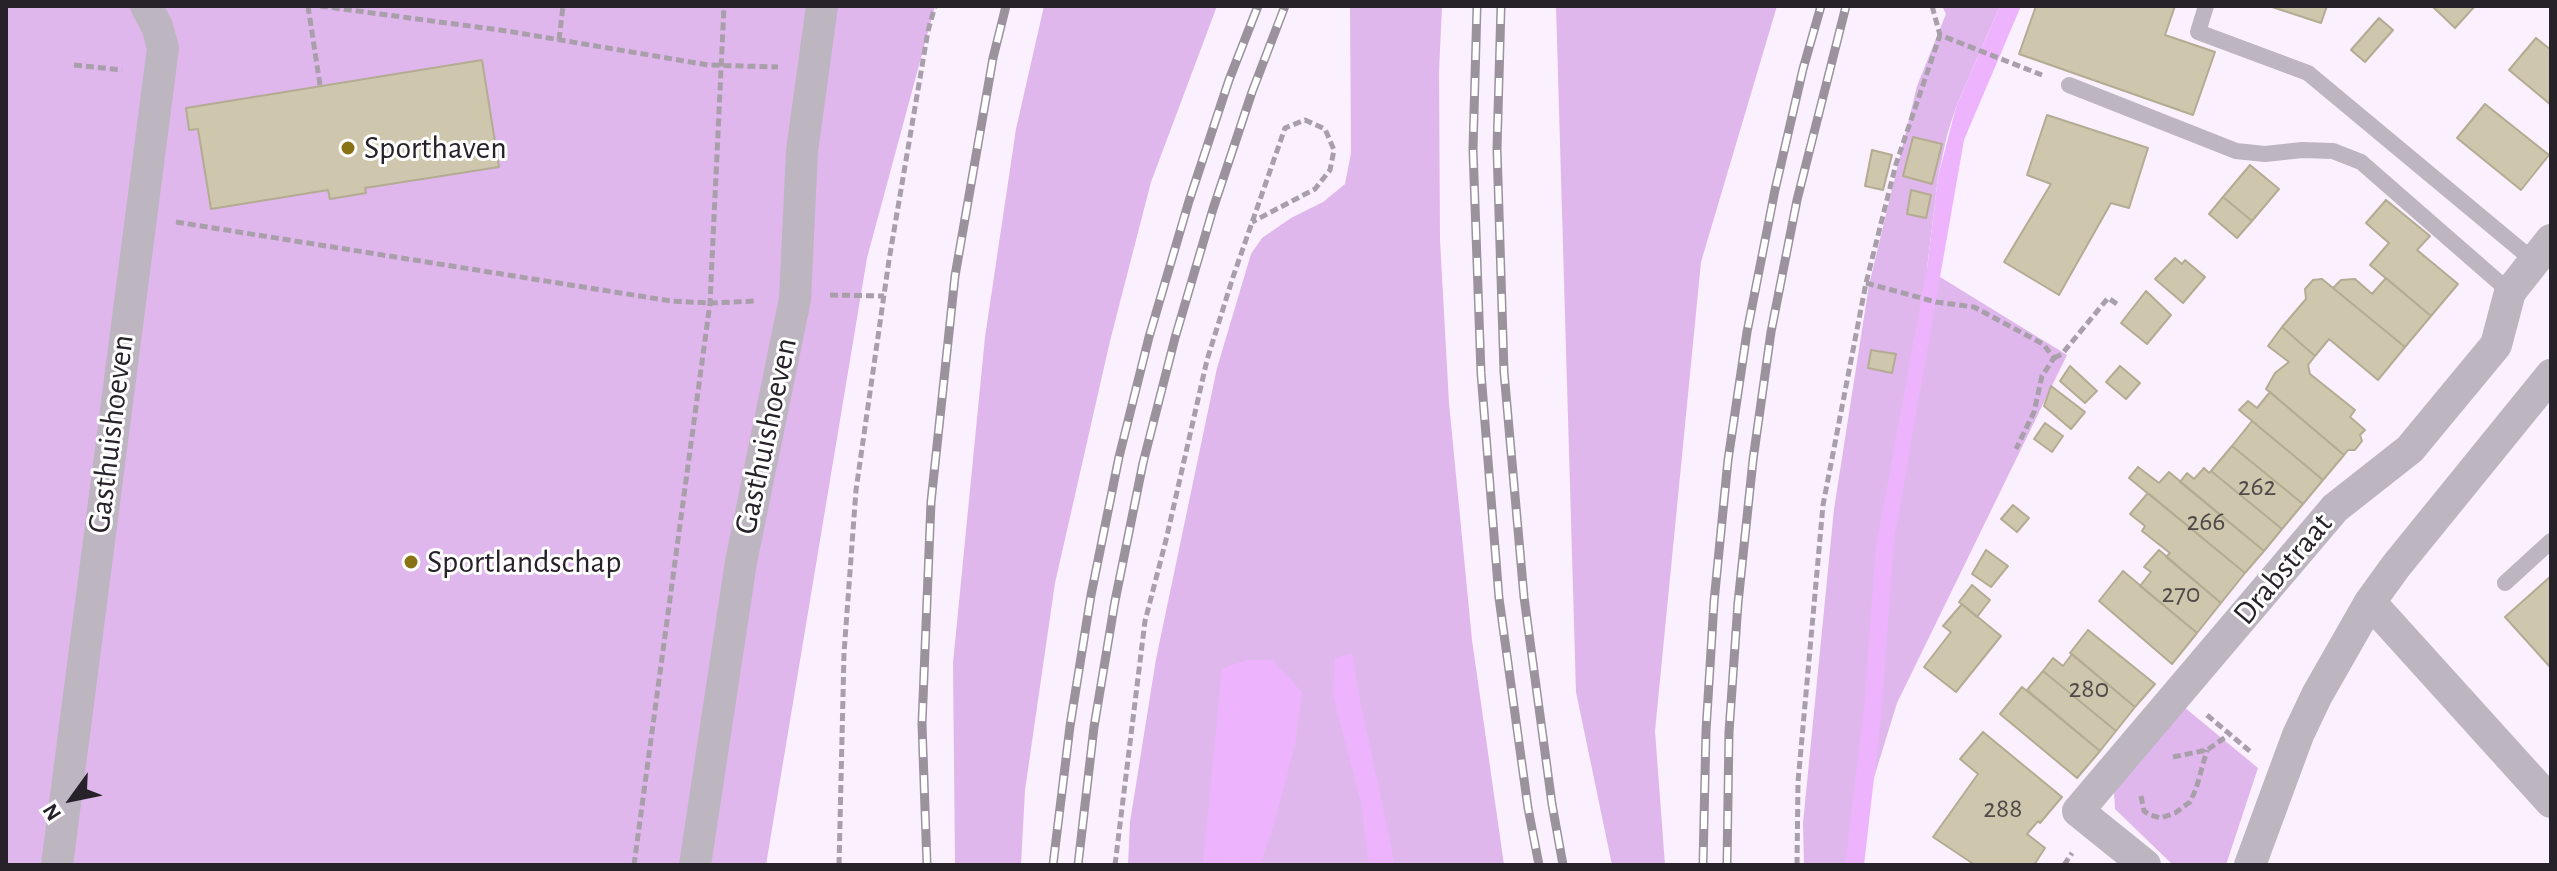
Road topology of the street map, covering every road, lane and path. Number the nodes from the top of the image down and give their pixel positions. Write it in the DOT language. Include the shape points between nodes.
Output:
graph roads {
  1 [pos="146,6"];
  2 [pos="308,6"];
  3 [pos="320,6"];
  4 [pos="563,6"];
  5 [pos="724,6"];
  6 [pos="822,6"];
  7 [pos="935,6"];
  8 [pos="1932,6"];
  9 [pos="2206,6"];
  10 [pos="1940,35"];
  11 [pos="559,40"];
  12 [pos="74,65"];
  13 [pos="722,65"];
  14 [pos="813,69"];
  15 [pos="159,74"];
  16 [pos="320,85"];
  17 [pos="2069,85"];
  18 [pos="140,216"];
  19 [pos="1252,222"];
  20 [pos="2545,259"];
  21 [pos="1866,283"];
  22 [pos="2510,292"];
  23 [pos="884,296"];
  24 [pos="795,299"];
  25 [pos="710,303"];
  26 [pos="2117,304"];
  27 [pos="2054,358"];
  28 [pos="2551,375"];
  29 [pos="2016,449"];
  30 [pos="2551,541"];
  31 [pos="2505,583"];
  32 [pos="2370,602"];
  33 [pos="2179,692"];
  34 [pos="2230,734"];
  35 [pos="2207,750"];
  36 [pos="2252,753"];
  37 [pos="2166,761"];
  38 [pos="2141,789"];
  39 [pos="2550,799"];
  40 [pos="57,865"];
  41 [pos="634,865"];
  42 [pos="695,865"];
  43 [pos="839,865"];
  44 [pos="1115,865"];
  45 [pos="1797,865"];
  46 [pos="2145,865"];
  47 [pos="2250,865"];
  1 -- 15 [label="street, Gasthuishoeven" via="163,48"];
  2 -- 16 [label="path"];
  3 -- 11 [label="path"];
  4 -- 11 [label="path"];
  5 -- 13 [label="path"];
  6 -- 14 [label="street, Gasthuishoeven"];
  7 -- 23 [label="path"];
  8 -- 10 [label="path"];
  9 -- 20 [label="lane" via="2198,32 2308,73"];
  10 -- 17 [label="path"];
  10 -- 21 [label="path" via="1896,164"];
  11 -- 13 [label="path"];
  12 -- 15 [label="path"];
  13 -- 14 [label="path"];
  13 -- 25 [label="path"];
  14 -- 24 [label="street, Gasthuishoeven" via="802,151"];
  15 -- 18 [label="street, Gasthuishoeven"];
  17 -- 22 [label="lane" via="2236,151 2333,151 2361,162"];
  18 -- 25 [label="path"];
  18 -- 40 [label="street, Gasthuishoeven"];
  19 -- 19 [label="path" via="1285,128 1305,120 1325,129 1334,150 1330,170 1315,189"];
  19 -- 44 [label="path" via="1207,360 1145,621"];
  20 -- 22 [label="street, Drabstraat"];
  21 -- 27 [label="path" via="1974,307 2043,344"];
  21 -- 45 [label="path" via="1823,505 1798,782"];
  22 -- 33 [label="street, Drabstraat" via="2496,345 2410,449 2335,508"];
  23 -- 24 [label="path"];
  23 -- 43 [label="path" via="855,505 844,653"];
  24 -- 25 [label="path"];
  24 -- 42 [label="street, Gasthuishoeven" via="741,562"];
  25 -- 41 [label="path"];
  26 -- 27 [label="path" via="2108,298"];
  27 -- 29 [label="path" via="2042,376 2034,412"];
  28 -- 32 [label="street"];
  30 -- 31 [label="lane"];
  32 -- 39 [label="street"];
  32 -- 47 [label="street" via="2298,735"];
  33 -- 34 [label="path"];
  33 -- 46 [label="street, Drabstraat" via="2078,811"];
  34 -- 35 [label="path"];
  34 -- 36 [label="path"];
  35 -- 37 [label="path"];
  35 -- 38 [label="path" via="2190,802 2175,813 2160,818 2144,811"];
}
